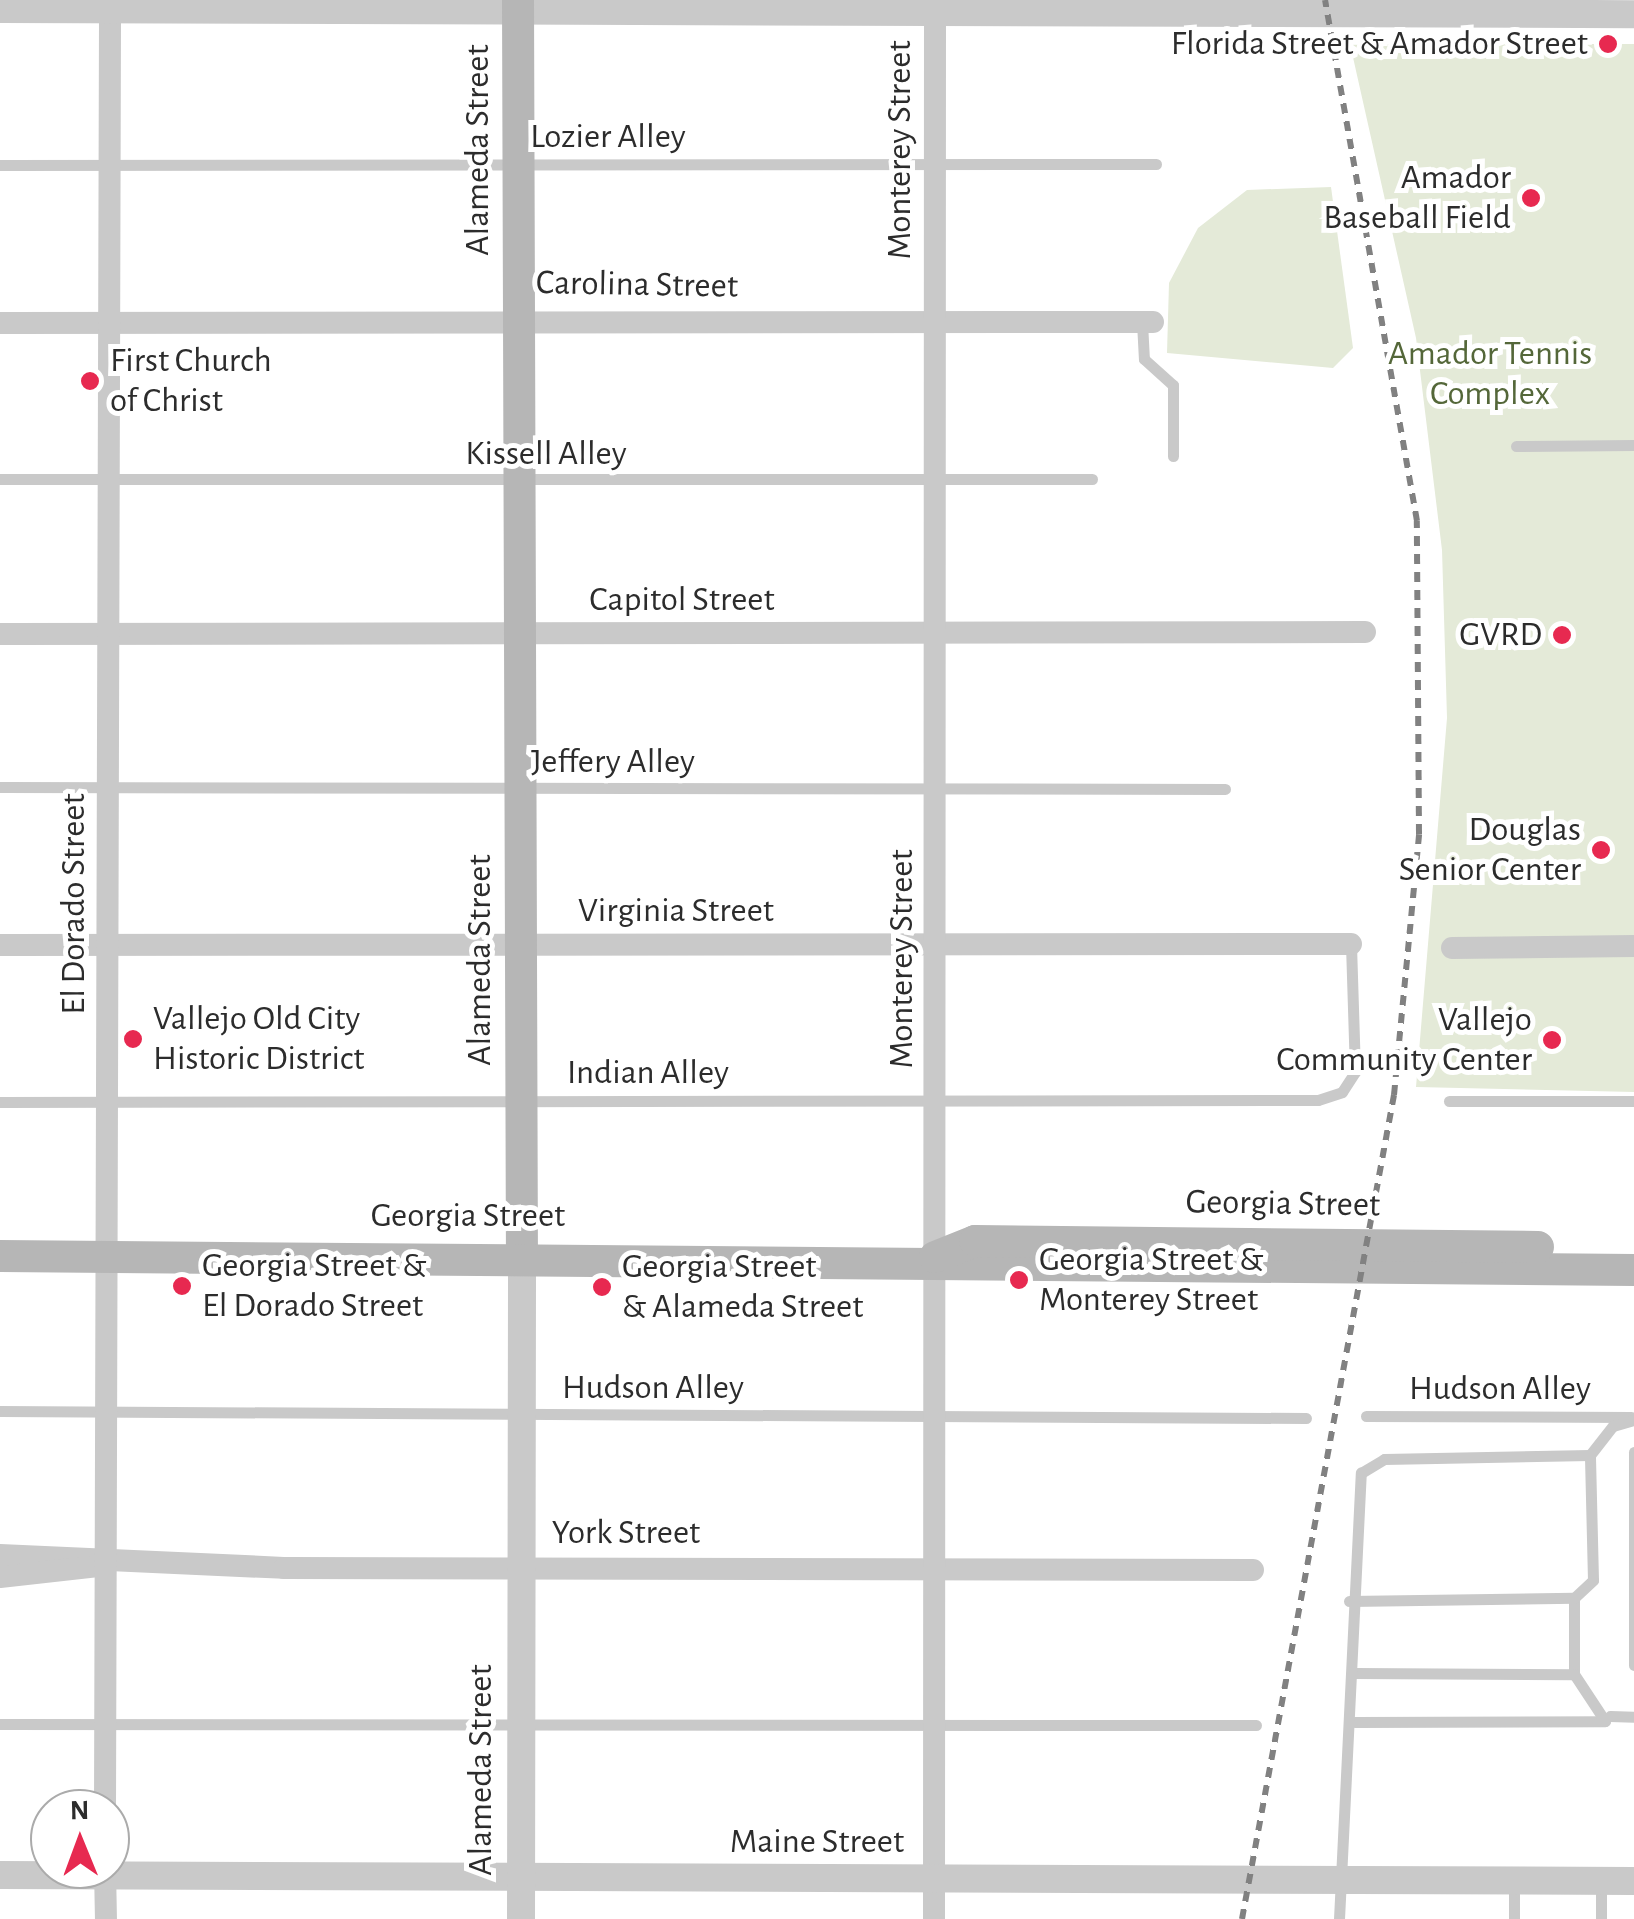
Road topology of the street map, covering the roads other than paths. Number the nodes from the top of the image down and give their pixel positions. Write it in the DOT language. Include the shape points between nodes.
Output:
graph roads {
  1 [pos="110,5"];
  2 [pos="518,6"];
  3 [pos="935,6"];
  4 [pos="0,9"];
  5 [pos="1634,14"];
  6 [pos="0,164"];
  7 [pos="110,164"];
  8 [pos="518,164"];
  9 [pos="935,164"];
  10 [pos="1156,164"];
  11 [pos="519,319"];
  12 [pos="110,322"];
  13 [pos="1148,322"];
  14 [pos="0,323"];
  15 [pos="936,323"];
  16 [pos="1634,445"];
  17 [pos="1516,446"];
  18 [pos="1173,456"];
  19 [pos="937,478"];
  20 [pos="1092,478"];
  21 [pos="0,479"];
  22 [pos="110,480"];
  23 [pos="519,482"];
  24 [pos="1365,632"];
  25 [pos="0,634"];
  26 [pos="110,634"];
  27 [pos="937,635"];
  28 [pos="519,636"];
  29 [pos="110,786"];
  30 [pos="0,787"];
  31 [pos="937,789"];
  32 [pos="1226,789"];
  33 [pos="519,790"];
  34 [pos="110,944"];
  35 [pos="1351,944"];
  36 [pos="0,945"];
  37 [pos="520,946"];
  38 [pos="937,946"];
  39 [pos="1634,946"];
  40 [pos="1452,948"];
  41 [pos="109,1100"];
  42 [pos="520,1100"];
  43 [pos="1450,1101"];
  44 [pos="1634,1101"];
  45 [pos="0,1102"];
  46 [pos="936,1103"];
  47 [pos="1634,1248"];
  48 [pos="0,1256"];
  49 [pos="109,1256"];
  50 [pos="522,1256"];
  51 [pos="935,1257"];
  52 [pos="1634,1270"];
  53 [pos="106,1410"];
  54 [pos="0,1411"];
  55 [pos="936,1414"];
  56 [pos="521,1416"];
  57 [pos="1366,1416"];
  58 [pos="1306,1418"];
  59 [pos="1634,1419"];
  60 [pos="1634,1452"];
  61 [pos="1590,1455"];
  62 [pos="0,1555"];
  63 [pos="103,1564"];
  64 [pos="935,1567"];
  65 [pos="521,1568"];
  66 [pos="1253,1570"];
  67 [pos="0,1577"];
  68 [pos="1574,1598"];
  69 [pos="1349,1601"];
  70 [pos="1634,1665"];
  71 [pos="1355,1674"];
  72 [pos="1574,1674"];
  73 [pos="1610,1716"];
  74 [pos="1634,1716"];
  75 [pos="935,1722"];
  76 [pos="1355,1722"];
  77 [pos="521,1723"];
  78 [pos="0,1724"];
  79 [pos="104,1724"];
  80 [pos="1256,1724"];
  81 [pos="105,1789"];
  82 [pos="130,1872"];
  83 [pos="30,1874"];
  84 [pos="0,1875"];
  85 [pos="934,1879"];
  86 [pos="521,1880"];
  87 [pos="1347,1881"];
  88 [pos="1600,1881"];
  89 [pos="1634,1881"];
  90 [pos="1514,1882"];
  91 [pos="105,1889"];
  92 [pos="1634,1898"];
  93 [pos="106,1919"];
  94 [pos="521,1919"];
  95 [pos="934,1919"];
  96 [pos="1339,1919"];
  97 [pos="1514,1919"];
  98 [pos="1601,1919"];
  1 -- 2 [label="street"];
  1 -- 4 [label="street"];
  1 -- 7 [label="street, El Dorado Street"];
  2 -- 3 [label="street"];
  2 -- 8 [label="main road, Alameda Street"];
  3 -- 5 [label="street"];
  3 -- 9 [label="street, Monterey Street"];
  6 -- 7 [label="lane, Lozier Alley"];
  7 -- 8 [label="lane, Lozier Alley"];
  7 -- 12 [label="street, El Dorado Street"];
  8 -- 9 [label="lane, Lozier Alley"];
  8 -- 11 [label="main road, Alameda Street"];
  9 -- 10 [label="lane, Lozier Alley"];
  9 -- 15 [label="street, Monterey Street"];
  11 -- 12 [label="street, Carolina Street"];
  11 -- 15 [label="street, Carolina Street"];
  11 -- 23 [label="main road, Alameda Street"];
  12 -- 14 [label="street, Carolina Street"];
  12 -- 22 [label="street, El Dorado Street"];
  13 -- 15 [label="street, Carolina Street"];
  13 -- 18 [label="lane" via="1144,358 1174,385"];
  15 -- 19 [label="street, Monterey Street"];
  16 -- 17 [label="lane"];
  19 -- 20 [label="lane, Kissell Alley"];
  19 -- 23 [label="lane, Kissell Alley"];
  19 -- 27 [label="street, Monterey Street"];
  21 -- 22 [label="lane, Kissell Alley"];
  22 -- 23 [label="lane, Kissell Alley"];
  22 -- 26 [label="street, El Dorado Street"];
  23 -- 28 [label="main road, Alameda Street"];
  24 -- 27 [label="street, Capitol Street"];
  25 -- 26 [label="street, Capitol Street"];
  26 -- 28 [label="street, Capitol Street"];
  26 -- 29 [label="street, El Dorado Street"];
  27 -- 28 [label="street, Capitol Street"];
  27 -- 31 [label="street, Monterey Street"];
  28 -- 33 [label="main road, Alameda Street"];
  29 -- 30 [label="lane, Jeffery Alley"];
  29 -- 33 [label="lane, Jeffery Alley"];
  29 -- 34 [label="street, El Dorado Street"];
  31 -- 32 [label="lane, Jeffery Alley"];
  31 -- 33 [label="lane, Jeffery Alley"];
  31 -- 38 [label="street, Monterey Street"];
  33 -- 37 [label="main road, Alameda Street"];
  34 -- 36 [label="street, Virginia Street"];
  34 -- 37 [label="street, Virginia Street"];
  34 -- 41 [label="street, El Dorado Street"];
  35 -- 38 [label="street, Virginia Street"];
  35 -- 46 [label="lane, Indian Alley" via="1351,1083 1332,1098"];
  37 -- 38 [label="street, Virginia Street"];
  37 -- 42 [label="main road, Alameda Street"];
  38 -- 46 [label="street, Monterey Street"];
  39 -- 40 [label="street"];
  41 -- 42 [label="lane, Indian Alley"];
  41 -- 45 [label="lane, Indian Alley"];
  41 -- 49 [label="street, El Dorado Street"];
  42 -- 46 [label="lane, Indian Alley"];
  42 -- 50 [label="main road, Alameda Street"];
  43 -- 44 [label="lane"];
  46 -- 51 [label="street, Monterey Street"];
  47 -- 51 [label="main road, Georgia Street" via="976,1241"];
  48 -- 49 [label="main road, Georgia Street"];
  49 -- 50 [label="main road, Georgia Street"];
  49 -- 53 [label="street, El Dorado Street"];
  50 -- 51 [label="main road, Georgia Street"];
  50 -- 56 [label="street, Alameda Street"];
  51 -- 52 [label="main road, Georgia Street" via="1019,1270"];
  51 -- 55 [label="street, Monterey Street"];
  53 -- 54 [label="lane, Hudson Alley"];
  53 -- 56 [label="lane, Hudson Alley"];
  53 -- 63 [label="street, El Dorado Street"];
  55 -- 56 [label="lane, Hudson Alley"];
  55 -- 58 [label="lane, Hudson Alley"];
  55 -- 64 [label="street, Monterey Street"];
  56 -- 65 [label="street, Alameda Street"];
  57 -- 59 [label="lane, Hudson Alley"];
  59 -- 61 [label="lane" via="1612,1426"];
  60 -- 70 [label="lane"];
  61 -- 68 [label="lane" via="1593,1580"];
  61 -- 69 [label="lane" via="1370,1464 1356,1490"];
  62 -- 63 [label="street, York Street"];
  63 -- 65 [label="street, York Street"];
  63 -- 67 [label="street"];
  63 -- 79 [label="street, El Dorado Street"];
  64 -- 65 [label="street, York Street"];
  64 -- 66 [label="street, York Street"];
  64 -- 75 [label="street, Monterey Street"];
  65 -- 77 [label="street, Alameda Street"];
  68 -- 69 [label="lane"];
  68 -- 72 [label="lane"];
  69 -- 71 [label="lane"];
  71 -- 72 [label="lane"];
  71 -- 76 [label="lane"];
  72 -- 73 [label="lane"];
  73 -- 74 [label="lane"];
  73 -- 76 [label="lane"];
  75 -- 77 [label="lane"];
  75 -- 80 [label="lane"];
  75 -- 85 [label="street, Monterey Street"];
  76 -- 87 [label="lane"];
  77 -- 79 [label="lane"];
  77 -- 86 [label="street, Alameda Street"];
  78 -- 79 [label="lane"];
  79 -- 81 [label="street, El Dorado Street"];
  82 -- 86 [label="street, Maine Street"];
  83 -- 84 [label="street, Maine Street"];
  85 -- 86 [label="street, Maine Street"];
  85 -- 87 [label="street, Maine Street"];
  85 -- 95 [label="street, Monterey Street"];
  86 -- 94 [label="street, Alameda Street"];
  87 -- 90 [label="street, Maine Street"];
  87 -- 96 [label="lane"];
  88 -- 89 [label="street, Maine Street"];
  88 -- 90 [label="street, Maine Street"];
  88 -- 92 [label="street"];
  88 -- 98 [label="lane"];
  90 -- 97 [label="lane"];
  91 -- 93 [label="street"];
}
